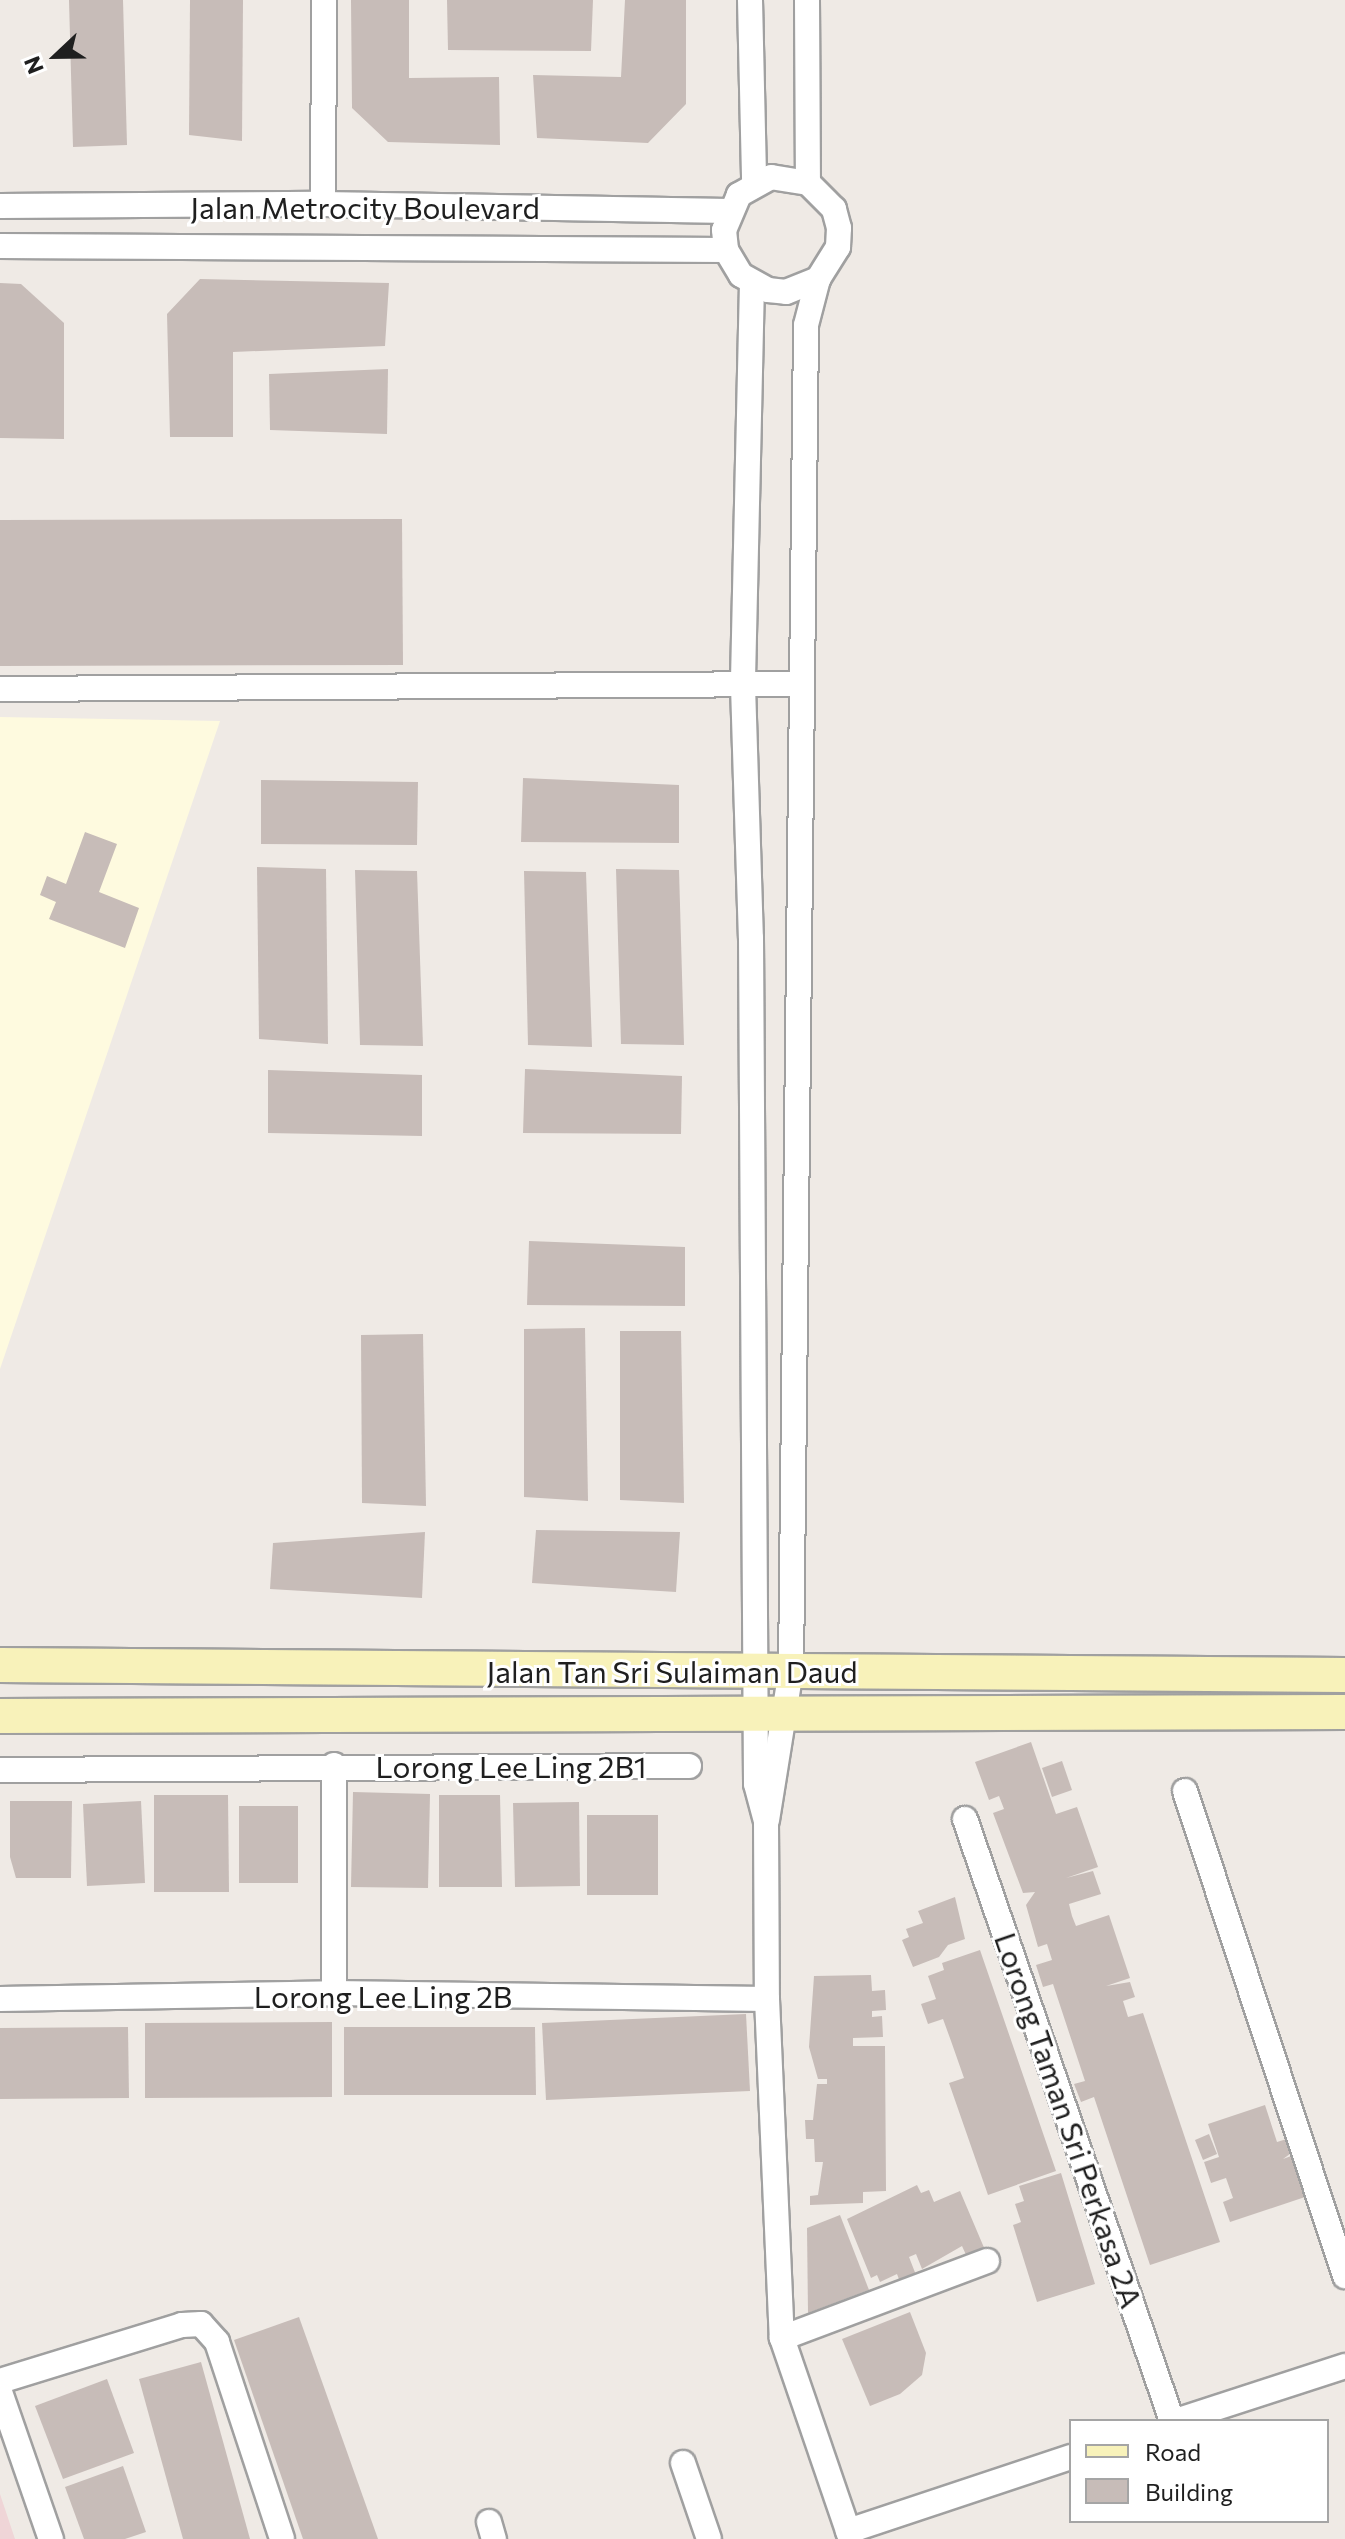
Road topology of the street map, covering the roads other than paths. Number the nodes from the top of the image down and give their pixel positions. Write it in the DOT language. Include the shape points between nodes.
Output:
graph roads {
  1 [pos="324,0"];
  2 [pos="750,0"];
  3 [pos="807,0"];
  4 [pos="754,183"];
  5 [pos="808,183"];
  6 [pos="323,204"];
  7 [pos="0,206"];
  8 [pos="729,211"];
  9 [pos="0,246"];
  10 [pos="726,250"];
  11 [pos="818,279"];
  12 [pos="752,283"];
  13 [pos="799,684"];
  14 [pos="743,686"];
  15 [pos="0,689"];
  16 [pos="754,1456"];
  17 [pos="795,1457"];
  18 [pos="0,1665"];
  19 [pos="791,1670"];
  20 [pos="753,1671"];
  21 [pos="1345,1675"];
  22 [pos="1345,1712"];
  23 [pos="771,1714"];
  24 [pos="0,1716"];
  25 [pos="334,1765"];
  26 [pos="689,1766"];
  27 [pos="0,1770"];
  28 [pos="1185,1791"];
  29 [pos="965,1819"];
  30 [pos="766,1822"];
  31 [pos="334,1993"];
  32 [pos="0,1999"];
  33 [pos="767,1999"];
  34 [pos="987,2261"];
  35 [pos="1345,2276"];
  36 [pos="782,2338"];
  37 [pos="1345,2366"];
  38 [pos="0,2381"];
  39 [pos="0,2392"];
  40 [pos="1173,2419"];
  41 [pos="1180,2419"];
  42 [pos="1069,2458"];
  43 [pos="683,2463"];
  44 [pos="849,2535"];
  45 [pos="51,2539"];
  46 [pos="282,2539"];
  47 [pos="709,2539"];
  1 -- 6 [label="street"];
  2 -- 4 [label="street"];
  3 -- 5 [label="street"];
  4 -- 5 [label="street" via="790,177"];
  4 -- 8 [label="street"];
  5 -- 11 [label="street" via="834,209 839,228 831,265"];
  6 -- 7 [label="street, Jalan Metrocity Boulevard"];
  6 -- 8 [label="street, Jalan Metrocity Boulevard"];
  8 -- 10 [label="street"];
  9 -- 10 [label="street, Jalan Metrocity Boulevard"];
  10 -- 12 [label="street"];
  11 -- 12 [label="street" via="786,292"];
  11 -- 13 [label="street" via="806,325"];
  12 -- 14 [label="street"];
  13 -- 14 [label="street"];
  13 -- 17 [label="street"];
  14 -- 15 [label="street"];
  14 -- 16 [label="street" via="751,938"];
  16 -- 17 [label="street"];
  16 -- 20 [label="street"];
  17 -- 19 [label="street"];
  18 -- 20 [label="main road, Jalan Tan Sri Sulaiman Daud"];
  19 -- 20 [label="main road, Jalan Tan Sri Sulaiman Daud"];
  19 -- 21 [label="main road, Jalan Tan Sri Sulaiman Daud"];
  19 -- 23 [label="street"];
  20 -- 23 [label="street"];
  22 -- 23 [label="main road, Jalan Tan Sri Sulaiman Daud"];
  23 -- 24 [label="main road, Jalan Tan Sri Sulaiman Daud"];
  23 -- 30 [label="street"];
  23 -- 30 [label="street" via="756,1784"];
  25 -- 26 [label="street, Lorong Lee Ling 2B1"];
  25 -- 27 [label="street, Lorong Lee Ling 2B1"];
  25 -- 31 [label="street, Lorong Lee Ling 2B1"];
  28 -- 35 [label="street"];
  29 -- 40 [label="street, Lorong Taman Sri Perkasa 2A"];
  30 -- 33 [label="street"];
  31 -- 32 [label="street, Lorong Lee Ling 2B"];
  31 -- 33 [label="street, Lorong Lee Ling 2B"];
  33 -- 36 [label="street"];
  34 -- 36 [label="street"];
  36 -- 44 [label="street"];
  37 -- 41 [label="street"];
  38 -- 46 [label="street" via="182,2325 201,2324 217,2342"];
  39 -- 45 [label="street"];
  42 -- 44 [label="street"];
  43 -- 47 [label="street"];
}
